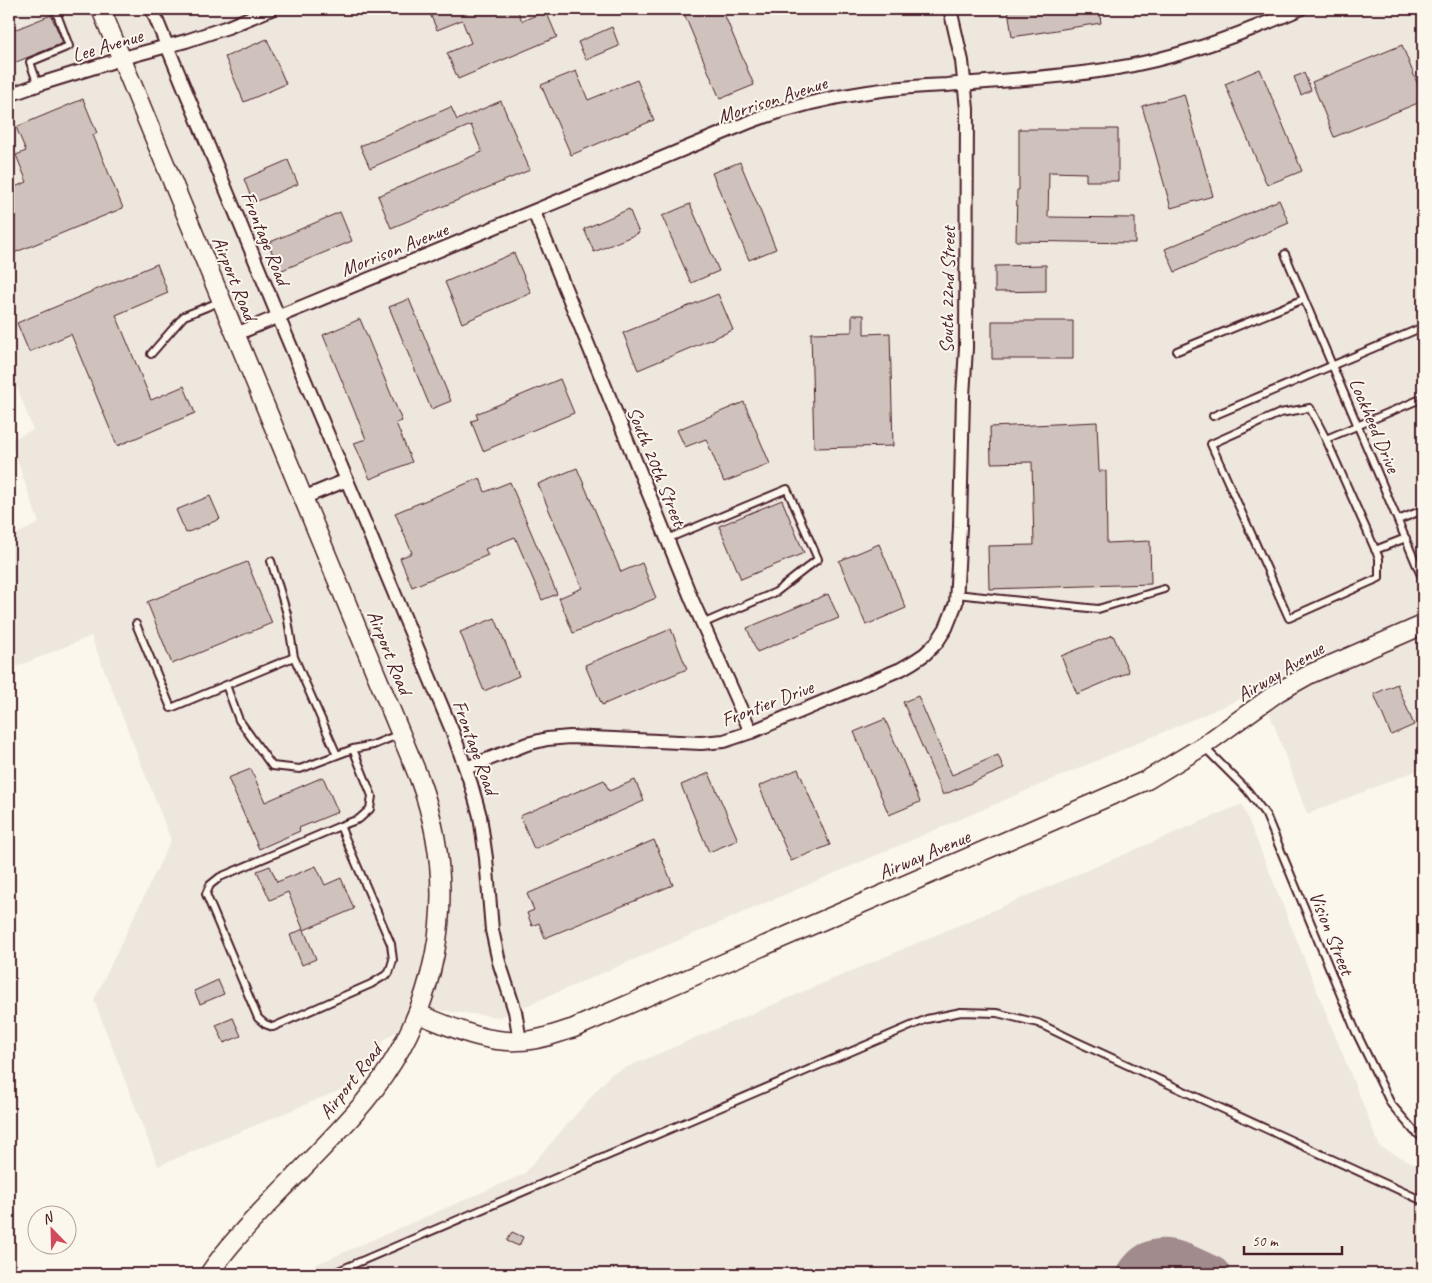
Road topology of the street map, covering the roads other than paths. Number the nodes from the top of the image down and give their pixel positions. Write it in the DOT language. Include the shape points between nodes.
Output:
graph roads {
  1 [pos="54,9"];
  2 [pos="101,9"];
  3 [pos="152,9"];
  4 [pos="271,9"];
  5 [pos="950,9"];
  6 [pos="1300,9"];
  7 [pos="168,46"];
  8 [pos="122,59"];
  9 [pos="965,83"];
  10 [pos="38,85"];
  11 [pos="9,95"];
  12 [pos="534,212"];
  13 [pos="1285,254"];
  14 [pos="1304,299"];
  15 [pos="222,301"];
  16 [pos="278,316"];
  17 [pos="1423,327"];
  18 [pos="236,334"];
  19 [pos="1177,351"];
  20 [pos="151,354"];
  21 [pos="1333,365"];
  22 [pos="1423,398"];
  23 [pos="1213,416"];
  24 [pos="1358,426"];
  25 [pos="1326,439"];
  26 [pos="347,480"];
  27 [pos="304,498"];
  28 [pos="1423,510"];
  29 [pos="1398,520"];
  30 [pos="1406,538"];
  31 [pos="667,540"];
  32 [pos="1375,550"];
  33 [pos="271,561"];
  34 [pos="957,572"];
  35 [pos="1423,580"];
  36 [pos="1164,589"];
  37 [pos="956,594"];
  38 [pos="136,624"];
  39 [pos="702,624"];
  40 [pos="1423,625"];
  41 [pos="294,658"];
  42 [pos="226,685"];
  43 [pos="751,732"];
  44 [pos="401,733"];
  45 [pos="1203,746"];
  46 [pos="354,749"];
  47 [pos="337,755"];
  48 [pos="466,768"];
  49 [pos="340,826"];
  50 [pos="418,1014"];
  51 [pos="520,1041"];
  52 [pos="1423,1138"];
  53 [pos="1423,1201"];
  54 [pos="209,1274"];
  55 [pos="331,1274"];
  1 -- 10 [label="lane" via="69,46 30,62"];
  2 -- 8 [label="main road, Airport Road"];
  3 -- 7 [label="street, Frontage Road"];
  4 -- 7 [label="street, Lee Avenue"];
  5 -- 9 [label="street, South 22nd Street"];
  6 -- 9 [label="street, Morrison Avenue" via="1227,39 1149,62 1089,73"];
  7 -- 8 [label="street, Lee Avenue"];
  7 -- 16 [label="street, Frontage Road"];
  8 -- 10 [label="street, Lee Avenue"];
  8 -- 15 [label="main road, Airport Road"];
  9 -- 12 [label="street, Morrison Avenue" via="868,92 790,108"];
  9 -- 34 [label="street, South 22nd Street" via="966,348"];
  10 -- 11 [label="street, Lee Avenue"];
  12 -- 16 [label="street, Morrison Avenue"];
  12 -- 31 [label="street, South 20th Street"];
  13 -- 14 [label="lane, Lockheed Drive"];
  14 -- 19 [label="lane"];
  14 -- 21 [label="lane, Lockheed Drive"];
  15 -- 18 [label="main road, Airport Road"];
  15 -- 20 [label="lane" via="184,316"];
  16 -- 18 [label="street, Morrison Avenue"];
  16 -- 26 [label="street, Frontage Road"];
  17 -- 21 [label="lane, Lockheed Drive"];
  18 -- 27 [label="main road, Airport Road"];
  21 -- 23 [label="lane, Lockheed Drive"];
  21 -- 24 [label="lane, Lockheed Drive"];
  22 -- 24 [label="lane"];
  24 -- 25 [label="lane"];
  24 -- 29 [label="lane, Lockheed Drive"];
  25 -- 32 [label="lane"];
  25 -- 32 [label="lane" via="1310,408 1280,412 1211,444 1289,618 1379,578 1379,558"];
  26 -- 27 [label="street"];
  26 -- 48 [label="street, Frontage Road"];
  27 -- 44 [label="main road, Airport Road"];
  28 -- 29 [label="lane"];
  29 -- 30 [label="lane, Lockheed Drive"];
  30 -- 32 [label="lane"];
  30 -- 35 [label="lane, Lockheed Drive"];
  31 -- 39 [label="street, South 20th Street"];
  31 -- 39 [label="lane" via="787,489 818,559 776,592"];
  33 -- 41 [label="lane" via="287,614"];
  34 -- 37 [label="street, Frontier Drive"];
  36 -- 37 [label="lane" via="1098,609"];
  37 -- 43 [label="street, Frontier Drive" via="956,603 946,628 937,642 914,662"];
  38 -- 42 [label="lane" via="171,708"];
  39 -- 43 [label="street, South 20th Street"];
  40 -- 45 [label="main road, Airway Avenue" via="1310,674 1278,692"];
  41 -- 42 [label="lane"];
  41 -- 47 [label="lane"];
  42 -- 47 [label="lane" via="240,720 272,766 300,769"];
  43 -- 48 [label="street, Frontier Drive" via="724,741 701,743 547,738"];
  44 -- 46 [label="lane"];
  44 -- 50 [label="main road, Airport Road" via="430,814 440,878 436,954"];
  45 -- 51 [label="main road, Airway Avenue" via="1147,780 574,1028"];
  45 -- 52 [label="lane, Vision Street" via="1247,790 1266,815 1356,1032 1391,1104"];
  46 -- 47 [label="lane"];
  46 -- 49 [label="lane" via="372,796 370,809 359,819"];
  48 -- 51 [label="street, Frontage Road" via="481,823 495,948 515,1011"];
  49 -- 49 [label="lane" via="220,877 210,885 206,894 258,1018 273,1027 389,973 393,960 391,944"];
  50 -- 51 [label="main road, Airway Avenue" via="482,1038"];
  50 -- 54 [label="main road, Airport Road" via="398,1055 372,1094 250,1223"];
  53 -- 55 [label="lane" via="1038,1023 997,1013 961,1012 927,1019"];
}
